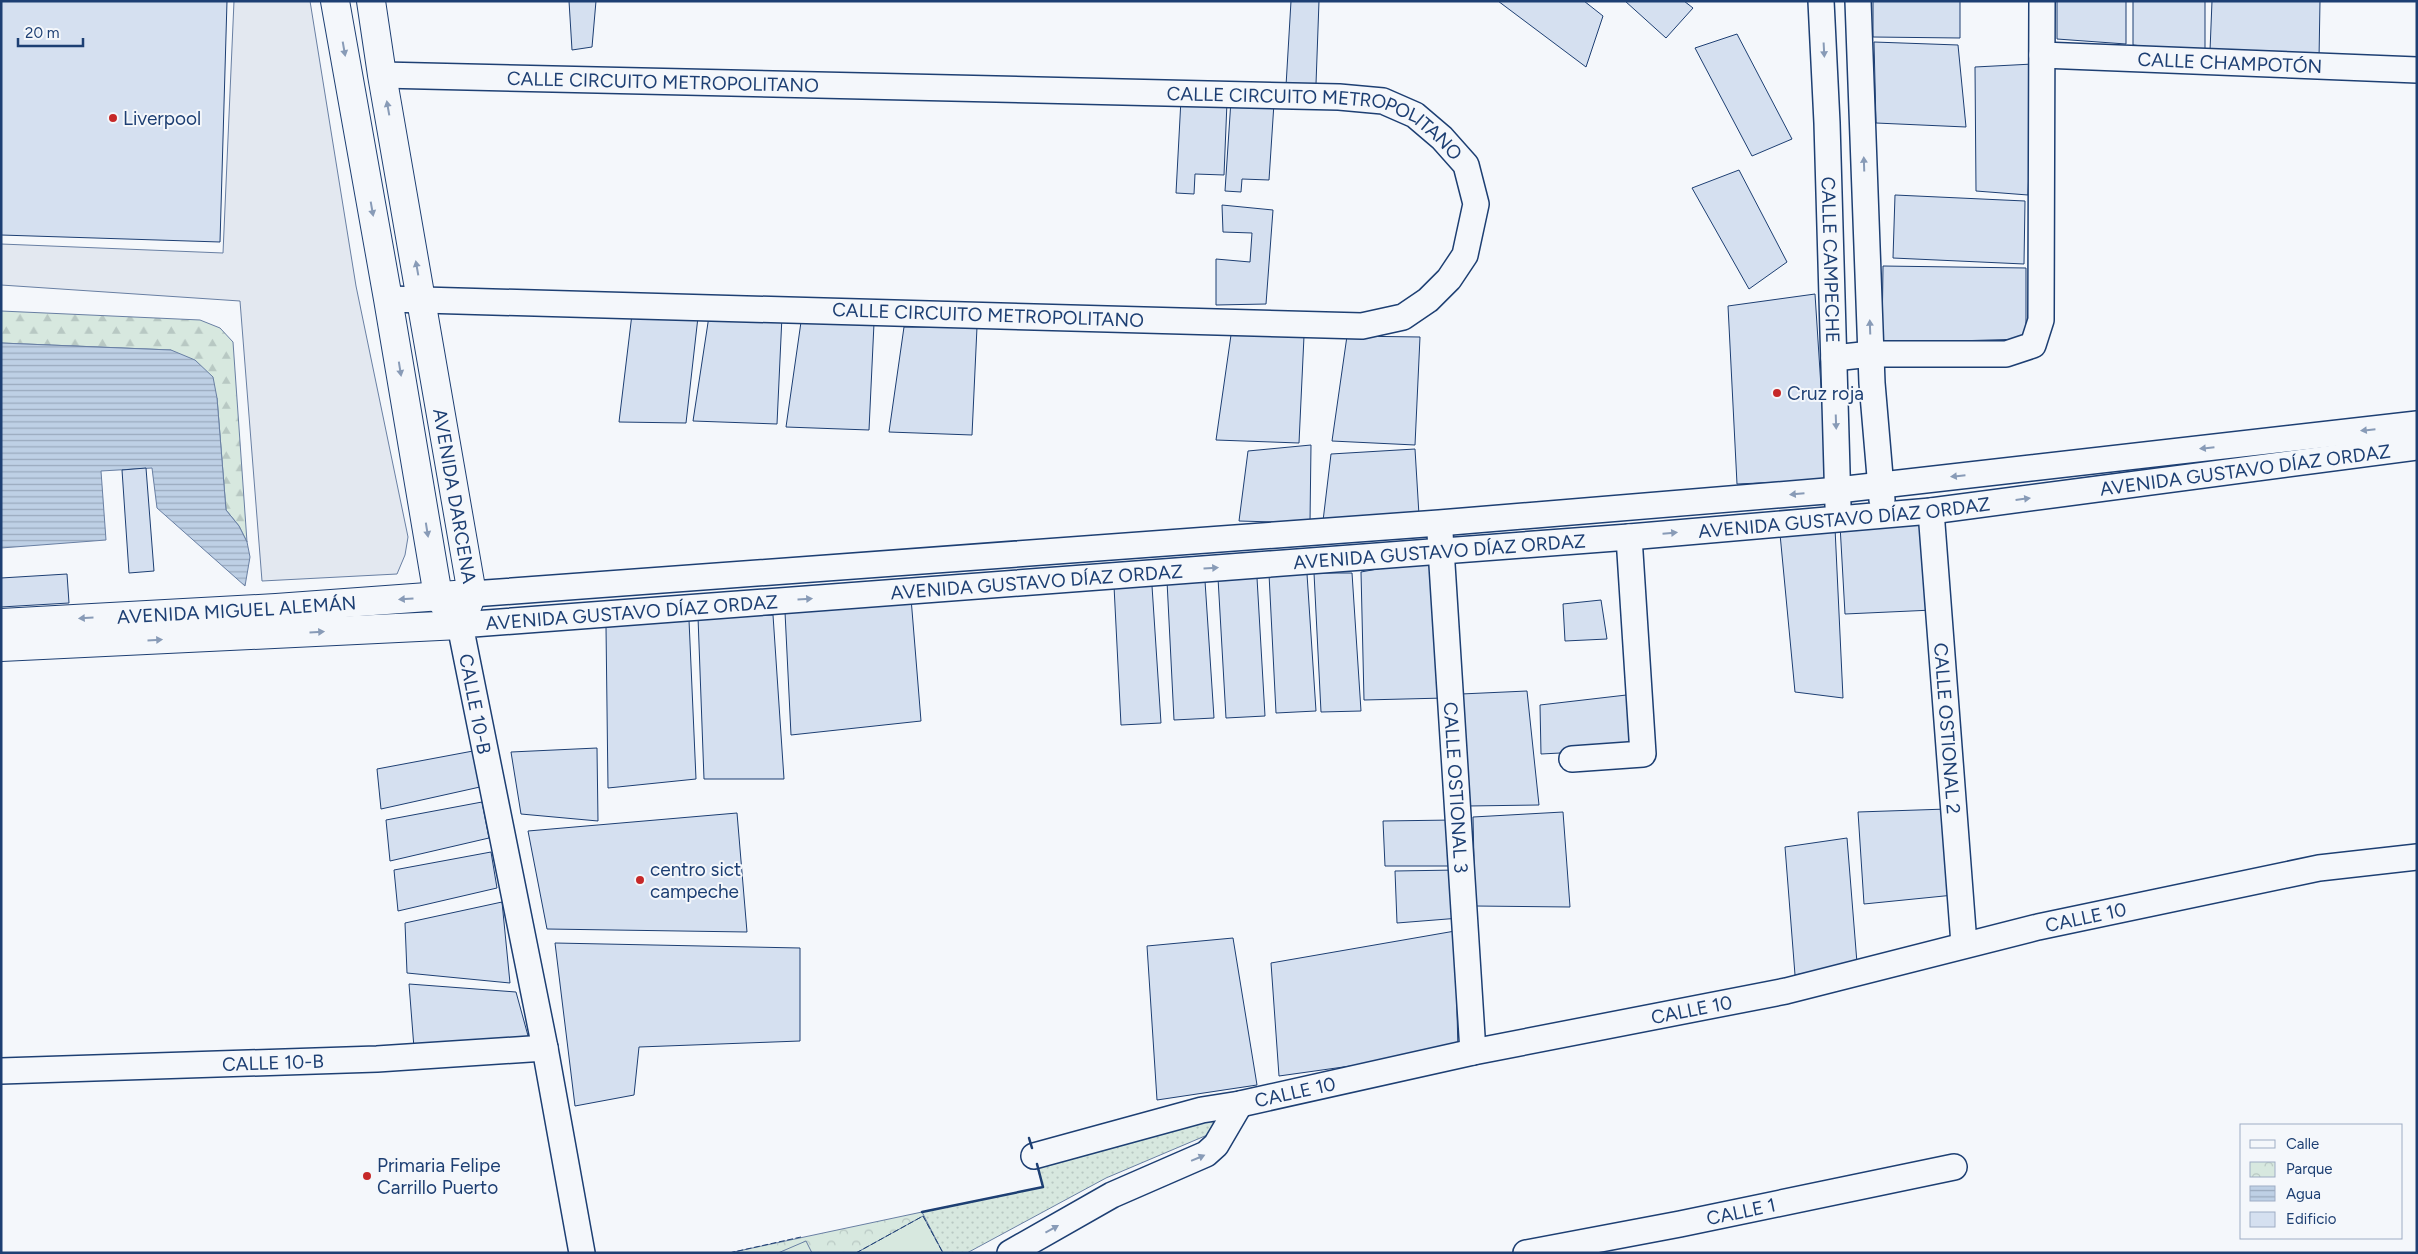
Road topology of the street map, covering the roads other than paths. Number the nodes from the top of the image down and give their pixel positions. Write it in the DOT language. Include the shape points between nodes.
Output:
graph roads {
  1 [pos="335,1"];
  2 [pos="372,1"];
  3 [pos="1821,1"];
  4 [pos="1858,1"];
  5 [pos="2042,1"];
  6 [pos="2042,56"];
  7 [pos="2417,70"];
  8 [pos="382,74"];
  9 [pos="1862,116"];
  10 [pos="1827,123"];
  11 [pos="388,299"];
  12 [pos="422,299"];
  13 [pos="1871,354"];
  14 [pos="1834,358"];
  15 [pos="2417,424"];
  16 [pos="2417,447"];
  17 [pos="1882,484"];
  18 [pos="1838,490"];
  19 [pos="1931,511"];
  20 [pos="1883,515"];
  21 [pos="1838,519"];
  22 [pos="1439,522"];
  23 [pos="1629,537"];
  24 [pos="1442,550"];
  25 [pos="472,594"];
  26 [pos="438,596"];
  27 [pos="1,622"];
  28 [pos="460,625"];
  29 [pos="1,647"];
  30 [pos="1572,759"];
  31 [pos="2417,857"];
  32 [pos="1964,944"];
  33 [pos="544,1048"];
  34 [pos="1473,1052"];
  35 [pos="1,1071"];
  36 [pos="1240,1104"];
  37 [pos="1034,1156"];
  38 [pos="1954,1167"];
  39 [pos="582,1253"];
  40 [pos="1010,1253"];
  41 [pos="1526,1253"];
  1 -- 11 [label="main road, AVENIDA DARCENA, one-way"];
  2 -- 8 [label="main road, AVENIDA DARCENA"];
  3 -- 10 [label="street, CALLE CAMPECHE, one-way"];
  4 -- 9 [label="street, CALLE CAMPECHE"];
  5 -- 6 [label="street"];
  6 -- 7 [label="street, CALLE CHAMPOTÓN"];
  6 -- 13 [label="street" via="2041,320 2033,345 2006,354"];
  12 -- 8 [label="main road, AVENIDA DARCENA, one-way"];
  8 -- 12 [label="street, CALLE CIRCUITO METROPOLITANO" via="1339,97 1383,101 1416,115 1442,138 1466,166 1476,204 1465,256 1449,280 1403,317 1362,326"];
  9 -- 10 [label="street"];
  13 -- 9 [label="street, CALLE CAMPECHE, one-way"];
  10 -- 14 [label="street, CALLE CAMPECHE"];
  11 -- 12 [label="street, CALLE CIRCUITO METROPOLITANO"];
  11 -- 26 [label="main road, AVENIDA DARCENA, one-way"];
  12 -- 25 [label="main road, AVENIDA DARCENA"];
  13 -- 14 [label="street"];
  13 -- 17 [label="street, CALLE CAMPECHE"];
  14 -- 18 [label="street, CALLE CAMPECHE, one-way"];
  15 -- 17 [label="street, AVENIDA GUSTAVO DÍAZ ORDAZ, one-way"];
  19 -- 16 [label="street, AVENIDA GUSTAVO DÍAZ ORDAZ, one-way"];
  17 -- 18 [label="street, AVENIDA GUSTAVO DÍAZ ORDAZ"];
  17 -- 20 [label="street, CALLE CAMPECHE"];
  18 -- 21 [label="street, CALLE CAMPECHE"];
  18 -- 22 [label="street, AVENIDA GUSTAVO DÍAZ ORDAZ, one-way"];
  19 -- 20 [label="street, AVENIDA GUSTAVO DÍAZ ORDAZ"];
  19 -- 32 [label="street, CALLE OSTIONAL 2"];
  20 -- 21 [label="street, AVENIDA GUSTAVO DÍAZ ORDAZ"];
  23 -- 21 [label="street, AVENIDA GUSTAVO DÍAZ ORDAZ, one-way"];
  22 -- 24 [label="street, CALLE OSTIONAL 3"];
  22 -- 25 [label="street, AVENIDA GUSTAVO DÍAZ ORDAZ"];
  23 -- 24 [label="street, AVENIDA GUSTAVO DÍAZ ORDAZ"];
  23 -- 30 [label="street" via="1643,754"];
  28 -- 24 [label="street, AVENIDA GUSTAVO DÍAZ ORDAZ, one-way"];
  24 -- 34 [label="street, CALLE OSTIONAL 3"];
  25 -- 26 [label="main road, AVENIDA MIGUEL ALEMÁN"];
  25 -- 28 [label="main road, AVENIDA DARCENA"];
  26 -- 27 [label="main road, AVENIDA MIGUEL ALEMÁN, one-way"];
  26 -- 28 [label="main road, AVENIDA DARCENA"];
  29 -- 28 [label="main road, AVENIDA MIGUEL ALEMÁN, one-way"];
  28 -- 33 [label="street, CALLE 10-B"];
  31 -- 32 [label="street, CALLE 10" via="2319,868"];
  32 -- 34 [label="street, CALLE 10" via="1786,991"];
  33 -- 35 [label="street, CALLE 10-B" via="377,1059"];
  33 -- 39 [label="street, CALLE 10-B"];
  34 -- 36 [label="street, CALLE 10"];
  36 -- 37 [label="street" via="1202,1110"];
  40 -- 36 [label="street, CALLE 10, one-way" via="1112,1194 1206,1154 1216,1145"];
  38 -- 41 [label="street, CALLE 1"];
}
